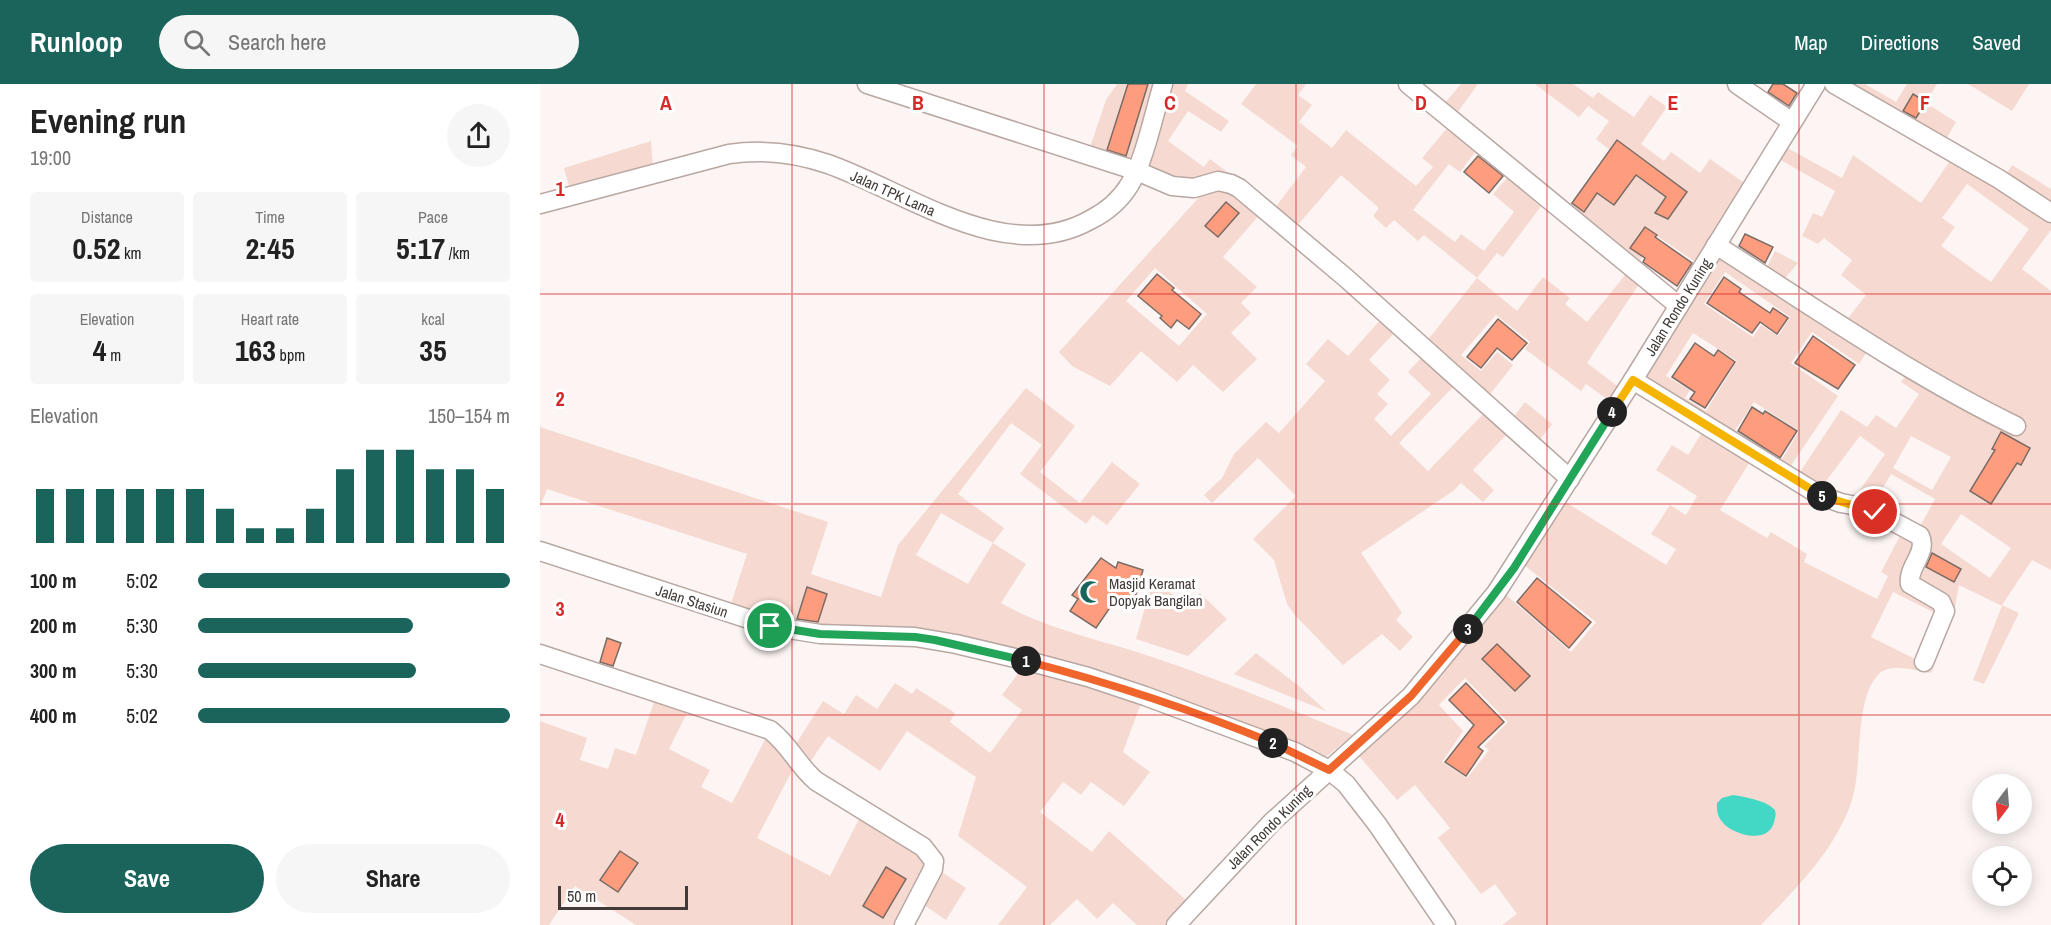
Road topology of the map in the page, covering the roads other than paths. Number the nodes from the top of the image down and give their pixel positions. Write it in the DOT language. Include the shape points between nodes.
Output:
graph roads {
  1 [pos="867,84"];
  2 [pos="1163,84"];
  3 [pos="1408,84"];
  4 [pos="1737,84"];
  5 [pos="1816,84"];
  6 [pos="1834,84"];
  7 [pos="1792,122"];
  8 [pos="1137,171"];
  9 [pos="540,204"];
  10 [pos="2051,213"];
  11 [pos="1716,245"];
  12 [pos="1678,306"];
  13 [pos="1633,380"];
  14 [pos="2016,426"];
  15 [pos="1570,478"];
  16 [pos="540,551"];
  17 [pos="540,654"];
  18 [pos="1924,662"];
  19 [pos="1329,770"];
  20 [pos="904,925"];
  21 [pos="1176,925"];
  22 [pos="1446,925"];
  1 -- 8 [label="street"];
  2 -- 8 [label="street, Jalan TPK Lama"];
  3 -- 12 [label="street"];
  4 -- 7 [label="street"];
  5 -- 7 [label="street, Jalan Rondo Kuning"];
  6 -- 10 [label="street"];
  7 -- 11 [label="street, Jalan Rondo Kuning"];
  8 -- 9 [label="street, Jalan TPK Lama" via="1121,196 1098,216 1067,231 1039,237 967,223 827,164 792,154 761,151 729,154"];
  8 -- 15 [label="street" via="1172,186 1194,188 1218,181 1239,188"];
  11 -- 12 [label="street, Jalan Rondo Kuning"];
  11 -- 14 [label="street" via="1917,374"];
  12 -- 13 [label="street, Jalan Rondo Kuning"];
  13 -- 15 [label="street, Jalan Rondo Kuning"];
  13 -- 18 [label="street" via="1821,496 1868,508 1920,536 1923,545 1910,584 1941,602 1945,611"];
  15 -- 19 [label="street, Jalan Rondo Kuning" via="1514,568 1455,645 1411,696"];
  16 -- 19 [label="street, Jalan Stasiun" via="770,626 820,634 935,640 1088,677 1257,737"];
  17 -- 20 [label="street" via="770,730 816,781 913,839 930,855 933,869"];
  19 -- 21 [label="street, Jalan Rondo Kuning" via="1272,822"];
  19 -- 22 [label="street, Jalan Stasiun" via="1356,796"];
}
